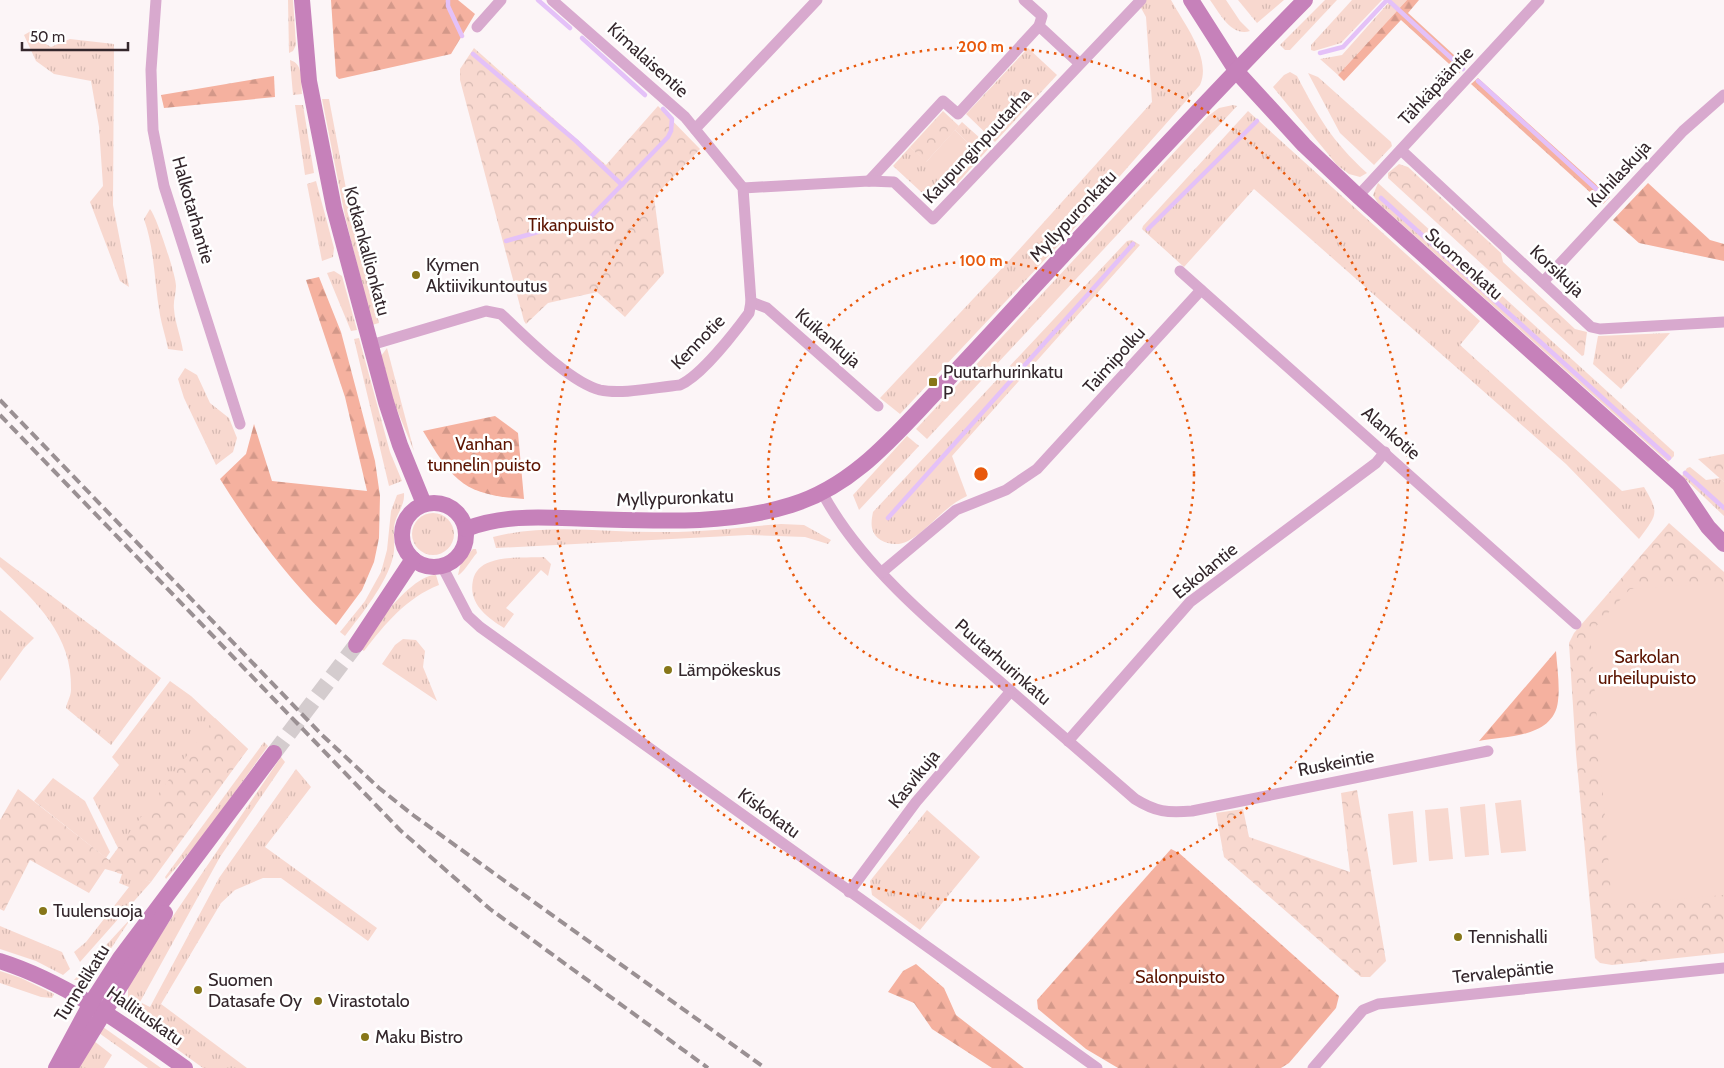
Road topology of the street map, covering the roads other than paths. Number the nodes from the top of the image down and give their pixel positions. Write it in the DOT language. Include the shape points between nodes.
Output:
graph roads {
  1 [pos="156,0"];
  2 [pos="302,0"];
  3 [pos="501,0"];
  4 [pos="552,0"];
  5 [pos="817,0"];
  6 [pos="1024,0"];
  7 [pos="1141,0"];
  8 [pos="1191,0"];
  9 [pos="1305,0"];
  10 [pos="1539,0"];
  11 [pos="1040,26"];
  12 [pos="477,27"];
  13 [pos="1079,63"];
  14 [pos="1237,72"];
  15 [pos="1724,95"];
  16 [pos="695,129"];
  17 [pos="1401,150"];
  18 [pos="869,181"];
  19 [pos="743,188"];
  20 [pos="1358,196"];
  21 [pos="1180,271"];
  22 [pos="1543,282"];
  23 [pos="1201,290"];
  24 [pos="751,302"];
  25 [pos="1724,322"];
  26 [pos="371,345"];
  27 [pos="878,406"];
  28 [pos="240,424"];
  29 [pos="1385,452"];
  30 [pos="823,494"];
  31 [pos="424,504"];
  32 [pos="466,529"];
  33 [pos="1724,544"];
  34 [pos="414,559"];
  35 [pos="442,566"];
  36 [pos="882,572"];
  37 [pos="1576,624"];
  38 [pos="356,645"];
  39 [pos="1011,691"];
  40 [pos="1068,741"];
  41 [pos="1488,751"];
  42 [pos="274,753"];
  43 [pos="1192,810"];
  44 [pos="202,851"];
  45 [pos="849,892"];
  46 [pos="0,961"];
  47 [pos="1724,968"];
  48 [pos="91,1002"];
  49 [pos="105,1012"];
  50 [pos="56,1068"];
  51 [pos="70,1068"];
  52 [pos="185,1068"];
  53 [pos="1097,1068"];
  54 [pos="1313,1068"];
  1 -- 28 [label="street, Halkotarhantie" via="151,70 153,120 164,186"];
  2 -- 26 [label="street, Kotkankallionkatu" via="309,81 324,165"];
  3 -- 12 [label="street"];
  4 -- 16 [label="street, Kimalaisentie"];
  5 -- 16 [label="street"];
  6 -- 11 [label="street" via="1042,16"];
  7 -- 13 [label="street, Kaupunginpuutarha"];
  8 -- 14 [label="street, Suomenkatu"];
  9 -- 14 [label="street, Myllypuronkatu"];
  10 -- 17 [label="street, Tähkäpääntie"];
  11 -- 13 [label="street"];
  11 -- 18 [label="street, Kaupunginpuutarha" via="958,114 943,101"];
  13 -- 18 [label="street, Kaupunginpuutarha" via="933,219 894,182"];
  14 -- 20 [label="street, Suomenkatu" via="1304,145"];
  14 -- 30 [label="street, Myllypuronkatu" via="903,427 858,470"];
  15 -- 22 [label="street, Kuhilaskuja" via="1683,131"];
  16 -- 19 [label="street"];
  17 -- 20 [label="street, Tähkäpääntie"];
  17 -- 22 [label="street, Korsikuja"];
  18 -- 19 [label="street, Kaupunginpuutarha"];
  19 -- 24 [label="street"];
  20 -- 33 [label="street, Suomenkatu" via="1679,484 1708,527"];
  21 -- 23 [label="street, Alankotie"];
  22 -- 25 [label="street, Korsikuja" via="1594,328"];
  23 -- 29 [label="street, Alankotie"];
  23 -- 36 [label="street, Taimipolku" via="1037,469 1006,490 956,510"];
  24 -- 26 [label="street, Kennotie" via="745,318 701,370 680,385 601,390 579,381 495,312 486,311"];
  24 -- 27 [label="street, Kuikankuja" via="767,308"];
  26 -- 31 [label="street, Kotkankallionkatu" via="400,445"];
  29 -- 37 [label="street, Alankotie"];
  29 -- 40 [label="street, Eskolantie" via="1376,463 1190,602"];
  30 -- 32 [label="street, Myllypuronkatu" via="770,511 701,520 523,518 484,522"];
  30 -- 36 [label="street, Puutarhurinkatu" via="838,519"];
  31 -- 32 [label="street" via="435,503 451,508 462,519"];
  31 -- 34 [label="street" via="409,515 402,533 403,543"];
  32 -- 35 [label="street" via="464,549 450,563"];
  34 -- 35 [label="street" via="431,567"];
  34 -- 38 [label="street"];
  35 -- 45 [label="street, Kiskokatu" via="474,622"];
  36 -- 39 [label="street, Puutarhurinkatu" via="900,594 939,630"];
  39 -- 40 [label="street, Puutarhurinkatu"];
  39 -- 45 [label="street, Kasvikuja" via="916,802"];
  40 -- 43 [label="street, Puutarhurinkatu" via="1145,805 1170,813"];
  41 -- 43 [label="street, Ruskeintie"];
  42 -- 44 [label="street, Tunnelikatu"];
  44 -- 48 [label="street, Tunnelikatu" via="140,930"];
  44 -- 49 [label="street, Tunnelikatu"];
  45 -- 53 [label="street, Kiskokatu"];
  46 -- 48 [label="street, Hallituskatu"];
  47 -- 54 [label="street, Tervalepäntie" via="1378,1004 1363,1010"];
  48 -- 49 [label="street, Hallituskatu"];
  48 -- 50 [label="street, Tunnelikatu"];
  49 -- 51 [label="street, Tunnelikatu"];
  49 -- 52 [label="street, Hallituskatu"];
}
